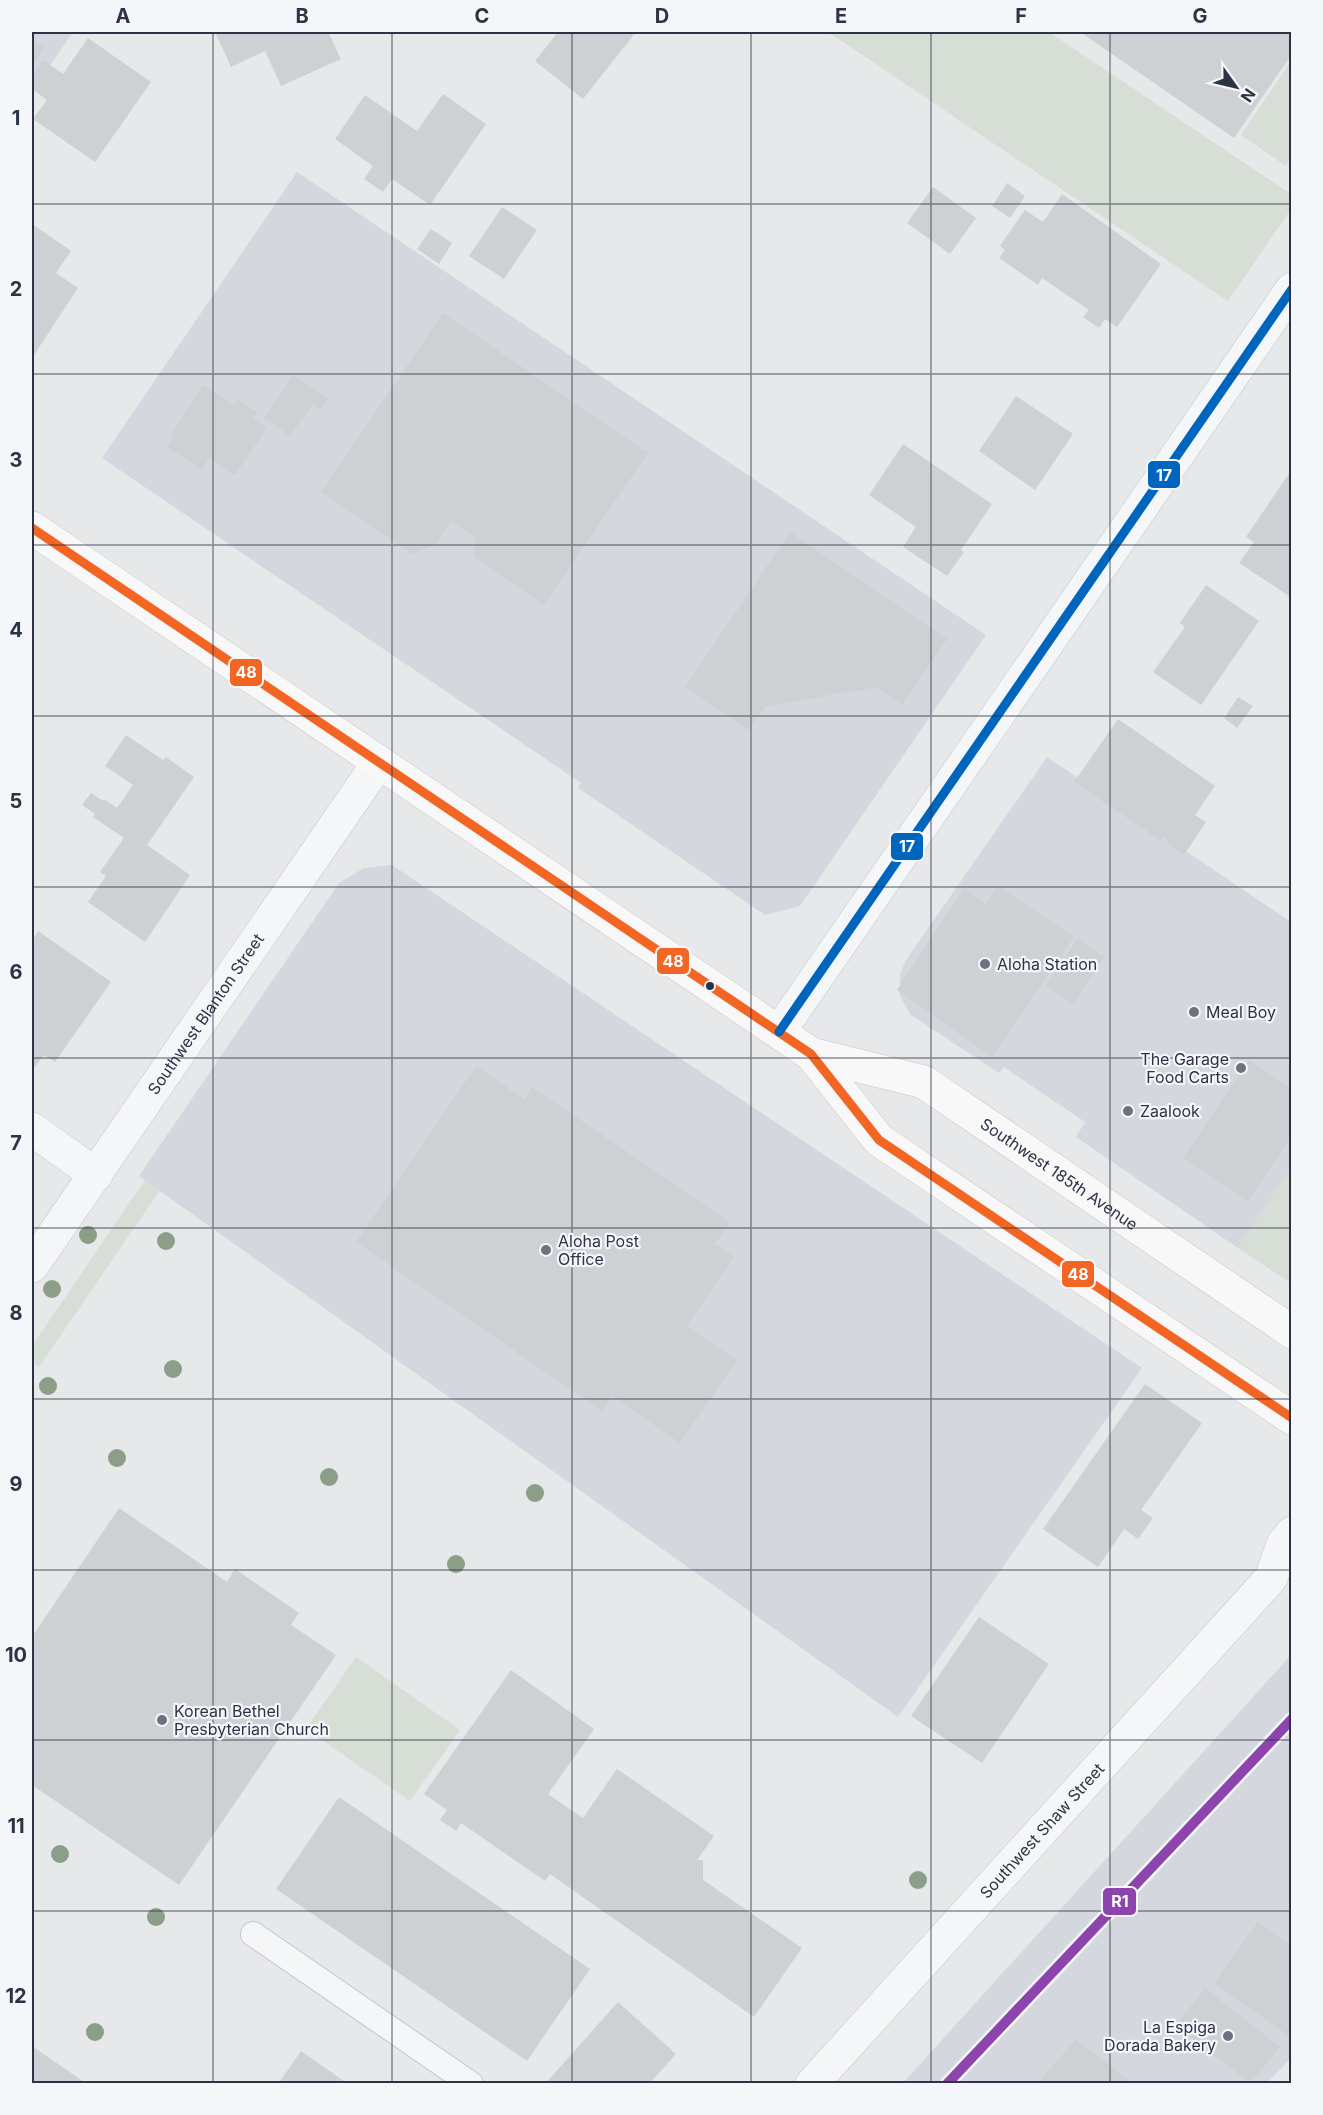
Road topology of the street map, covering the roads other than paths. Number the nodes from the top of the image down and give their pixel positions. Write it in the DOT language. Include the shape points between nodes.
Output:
graph roads {
  1 [pos="1292,289"];
  2 [pos="32,528"];
  3 [pos="379,762"];
  4 [pos="779,1032"];
  5 [pos="811,1054"];
  6 [pos="32,1129"];
  7 [pos="96,1175"];
  8 [pos="32,1266"];
  9 [pos="1292,1332"];
  10 [pos="1292,1418"];
  11 [pos="1292,1533"];
  12 [pos="1281,1575"];
  13 [pos="253,1934"];
  14 [pos="471,2084"];
  15 [pos="812,2084"];
  1 -- 4 [label="street"];
  2 -- 3 [label="main road, Southwest 185th Avenue"];
  3 -- 4 [label="main road, Southwest 185th Avenue"];
  3 -- 7 [label="street, Southwest Blanton Street"];
  4 -- 5 [label="main road, Southwest 185th Avenue"];
  5 -- 9 [label="main road, Southwest 185th Avenue" via="924,1082"];
  5 -- 10 [label="main road, Southwest 185th Avenue" via="879,1140"];
  6 -- 7 [label="street"];
  7 -- 8 [label="street, Southwest Blanton Street"];
  11 -- 12 [label="street, Southwest Shaw Street" via="1283,1544"];
  12 -- 15 [label="street, Southwest Shaw Street"];
  13 -- 14 [label="lane"];
}
